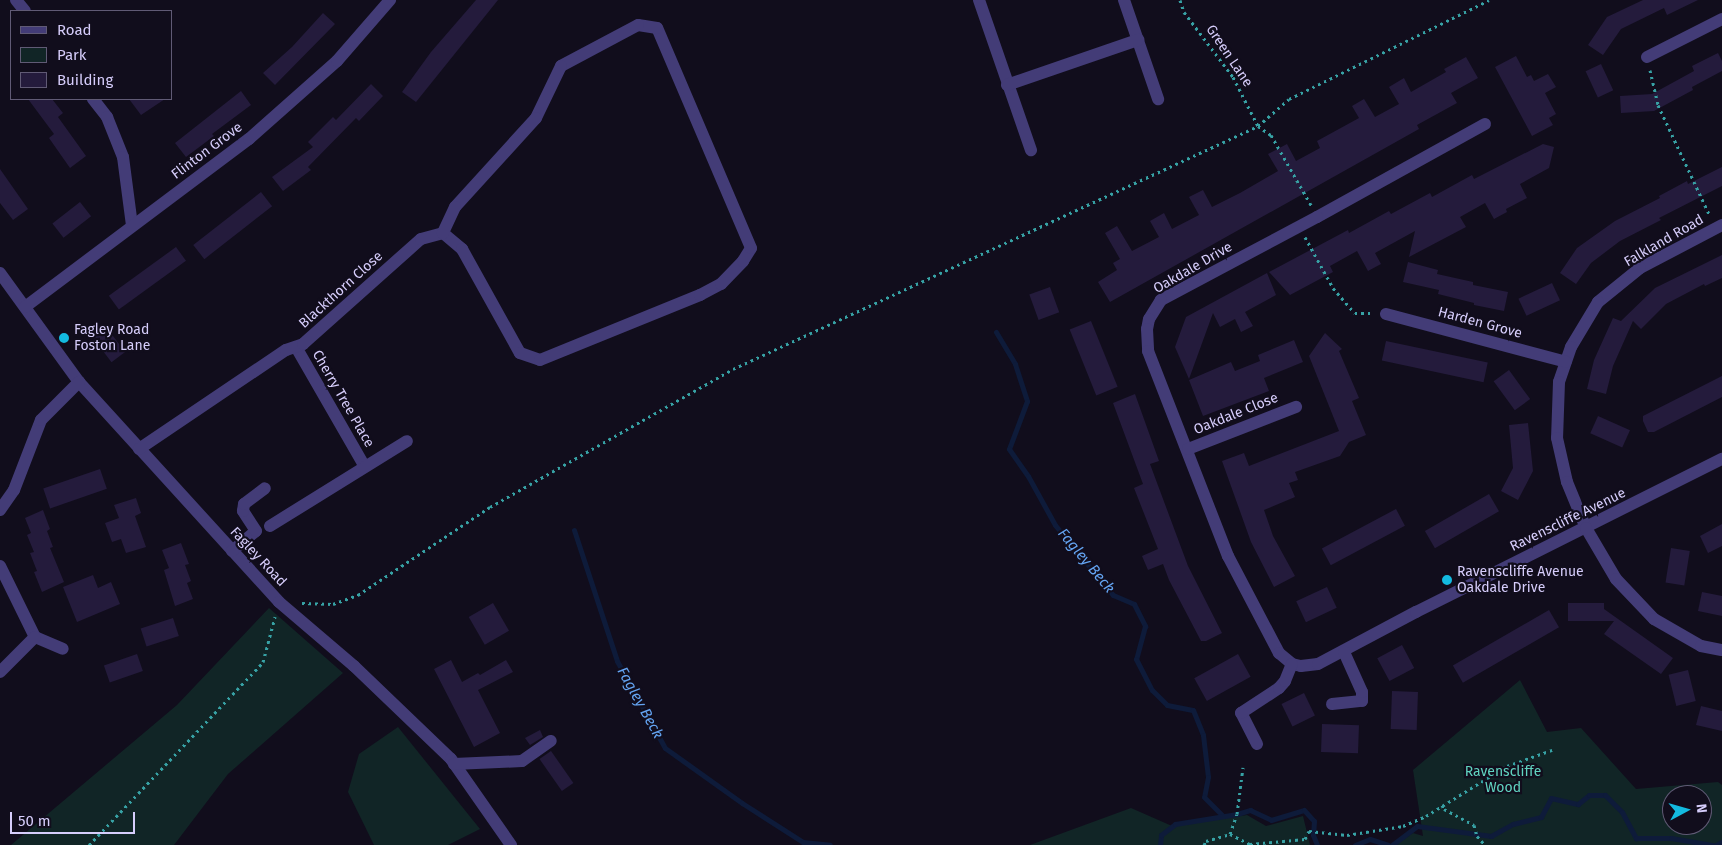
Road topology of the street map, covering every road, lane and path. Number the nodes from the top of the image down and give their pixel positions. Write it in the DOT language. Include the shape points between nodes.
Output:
graph roads {
  1 [pos="16,0"];
  2 [pos="390,0"];
  3 [pos="979,0"];
  4 [pos="1124,0"];
  5 [pos="1180,0"];
  6 [pos="1489,0"];
  7 [pos="24,10"];
  8 [pos="1722,19"];
  9 [pos="1138,40"];
  10 [pos="1647,57"];
  11 [pos="1007,85"];
  12 [pos="1158,99"];
  13 [pos="94,100"];
  14 [pos="1485,124"];
  15 [pos="1258,126"];
  16 [pos="1031,150"];
  17 [pos="1311,205"];
  18 [pos="1317,217"];
  19 [pos="132,225"];
  20 [pos="1720,227"];
  21 [pos="443,233"];
  22 [pos="0,273"];
  23 [pos="25,307"];
  24 [pos="1386,314"];
  25 [pos="296,347"];
  26 [pos="1566,362"];
  27 [pos="79,382"];
  28 [pos="1296,407"];
  29 [pos="407,441"];
  30 [pos="139,449"];
  31 [pos="1188,449"];
  32 [pos="1722,460"];
  33 [pos="364,467"];
  34 [pos="265,488"];
  35 [pos="0,510"];
  36 [pos="270,526"];
  37 [pos="1586,528"];
  38 [pos="232,551"];
  39 [pos="0,566"];
  40 [pos="279,602"];
  41 [pos="35,637"];
  42 [pos="63,649"];
  43 [pos="1722,650"];
  44 [pos="1344,652"];
  45 [pos="1292,664"];
  46 [pos="0,672"];
  47 [pos="1332,704"];
  48 [pos="551,741"];
  49 [pos="1257,744"];
  50 [pos="1552,750"];
  51 [pos="454,764"];
  52 [pos="1243,767"];
  53 [pos="1442,805"];
  54 [pos="1230,834"];
  55 [pos="1251,844"];
  56 [pos="88,845"];
  57 [pos="511,845"];
  58 [pos="1204,845"];
  59 [pos="1485,845"];
  1 -- 7 [label="street"];
  2 -- 19 [label="street, Flinton Grove" via="337,61 249,139"];
  3 -- 11 [label="street"];
  4 -- 9 [label="street"];
  5 -- 15 [label="path, Green Lane" via="1184,12 1233,77"];
  6 -- 15 [label="path" via="1289,100"];
  8 -- 10 [label="street"];
  9 -- 11 [label="street"];
  9 -- 12 [label="street"];
  10 -- 20 [label="path" via="1658,105 1706,210"];
  11 -- 16 [label="street"];
  13 -- 19 [label="street" via="107,117 123,157"];
  14 -- 18 [label="street, Oakdale Drive"];
  15 -- 17 [label="path, Green Lane" via="1271,135"];
  15 -- 40 [label="path" via="733,369 490,508 358,596 333,604"];
  18 -- 24 [label="path" via="1304,236 1333,288 1355,312"];
  18 -- 31 [label="street, Oakdale Drive" via="1161,300 1154,309 1147,329 1148,351"];
  19 -- 23 [label="street, Flinton Grove"];
  20 -- 26 [label="street, Falkland Road" via="1640,268 1598,302 1571,347"];
  21 -- 21 [label="street" via="462,249 520,353 540,360 721,284 751,248 657,28 638,25 560,66 536,118 455,207"];
  21 -- 25 [label="street, Blackthorn Close" via="421,239"];
  22 -- 23 [label="street, Fagley Road"];
  23 -- 27 [label="street, Fagley Road"];
  24 -- 26 [label="street, Harden Grove"];
  25 -- 30 [label="street, Blackthorn Close" via="286,350"];
  25 -- 33 [label="street, Cherry Tree Place"];
  26 -- 37 [label="street, Falkland Road" via="1559,382 1557,438 1567,482"];
  27 -- 30 [label="street, Fagley Road"];
  27 -- 35 [label="street" via="41,420 14,490"];
  28 -- 31 [label="street, Oakdale Close"];
  29 -- 33 [label="street, Cherry Tree Place"];
  30 -- 38 [label="street, Fagley Road"];
  31 -- 45 [label="street, Oakdale Drive" via="1228,556 1278,654"];
  32 -- 37 [label="street, Ravenscliffe Avenue"];
  33 -- 36 [label="street, Cherry Tree Place"];
  34 -- 38 [label="street" via="244,504 243,511 256,531"];
  37 -- 43 [label="street, Falkland Road" via="1616,579 1654,619 1701,646"];
  37 -- 44 [label="street, Ravenscliffe Avenue" via="1416,612"];
  38 -- 40 [label="street, Fagley Road"];
  39 -- 41 [label="street"];
  40 -- 51 [label="street, Fagley Road" via="361,673"];
  40 -- 56 [label="path" via="262,662"];
  41 -- 42 [label="street"];
  41 -- 46 [label="street"];
  44 -- 45 [label="street, Ravenscliffe Avenue" via="1309,666"];
  44 -- 47 [label="street" via="1362,692 1362,701"];
  45 -- 49 [label="street" via="1279,688 1241,713"];
  48 -- 51 [label="street" via="522,761"];
  50 -- 53 [label="path" via="1507,766"];
  51 -- 57 [label="street, Fagley Road"];
  52 -- 54 [label="path" via="1237,814"];
  53 -- 55 [label="path" via="1403,826 1347,835 1309,831 1305,839"];
  53 -- 59 [label="path" via="1444,810 1474,825 1477,836"];
  54 -- 55 [label="path"];
  54 -- 58 [label="path" via="1206,841"];
}
